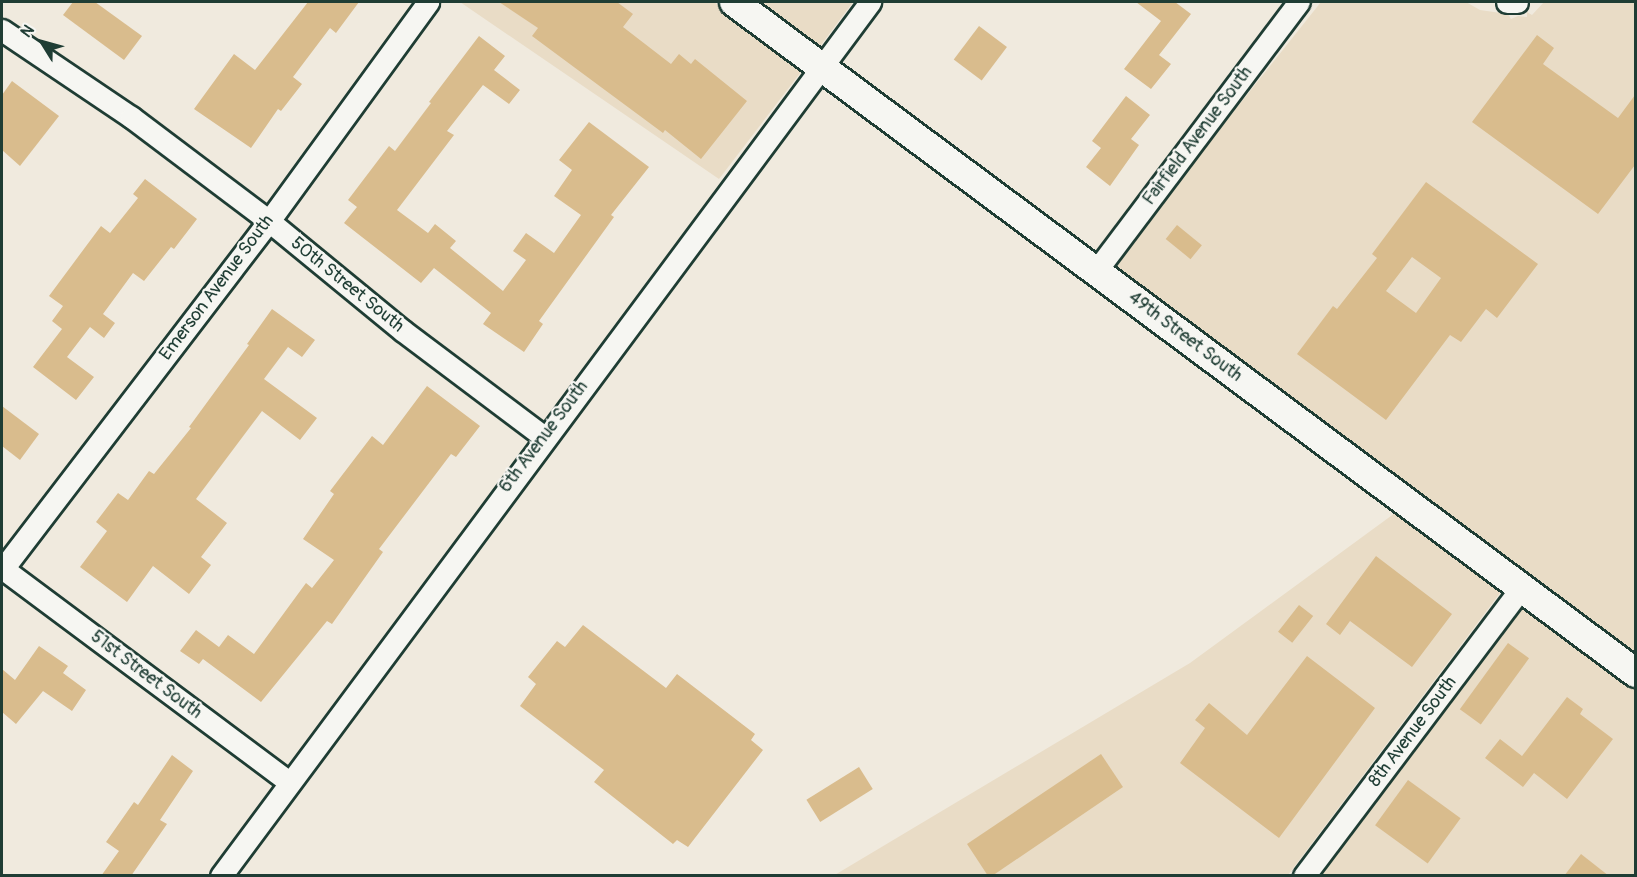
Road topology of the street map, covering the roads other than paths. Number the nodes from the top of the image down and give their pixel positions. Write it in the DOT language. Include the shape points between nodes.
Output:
graph roads {
  1 [pos="428,2"];
  2 [pos="734,2"];
  3 [pos="870,2"];
  4 [pos="1299,2"];
  5 [pos="2,30"];
  6 [pos="822,66"];
  7 [pos="268,221"];
  8 [pos="1096,271"];
  9 [pos="544,437"];
  10 [pos="2,569"];
  11 [pos="1521,588"];
  12 [pos="1635,673"];
  13 [pos="290,783"];
  14 [pos="221,876"];
  15 [pos="1305,876"];
  1 -- 7 [label="street, Emerson Avenue South"];
  2 -- 6 [label="main road, 49th Street South"];
  3 -- 6 [label="street, 6th Avenue South"];
  4 -- 8 [label="street, Fairfield Avenue South"];
  5 -- 7 [label="street, 50th Street South" via="131,117"];
  6 -- 8 [label="main road, 49th Street South"];
  6 -- 9 [label="street, 6th Avenue South"];
  7 -- 9 [label="street, 50th Street South" via="403,331"];
  7 -- 10 [label="street, Emerson Avenue South"];
  8 -- 11 [label="main road, 49th Street South"];
  9 -- 13 [label="street, 6th Avenue South"];
  10 -- 13 [label="street, 51st Street South"];
  11 -- 12 [label="main road, 49th Street South"];
  11 -- 15 [label="street, 8th Avenue South"];
  13 -- 14 [label="street, 6th Avenue South"];
}
